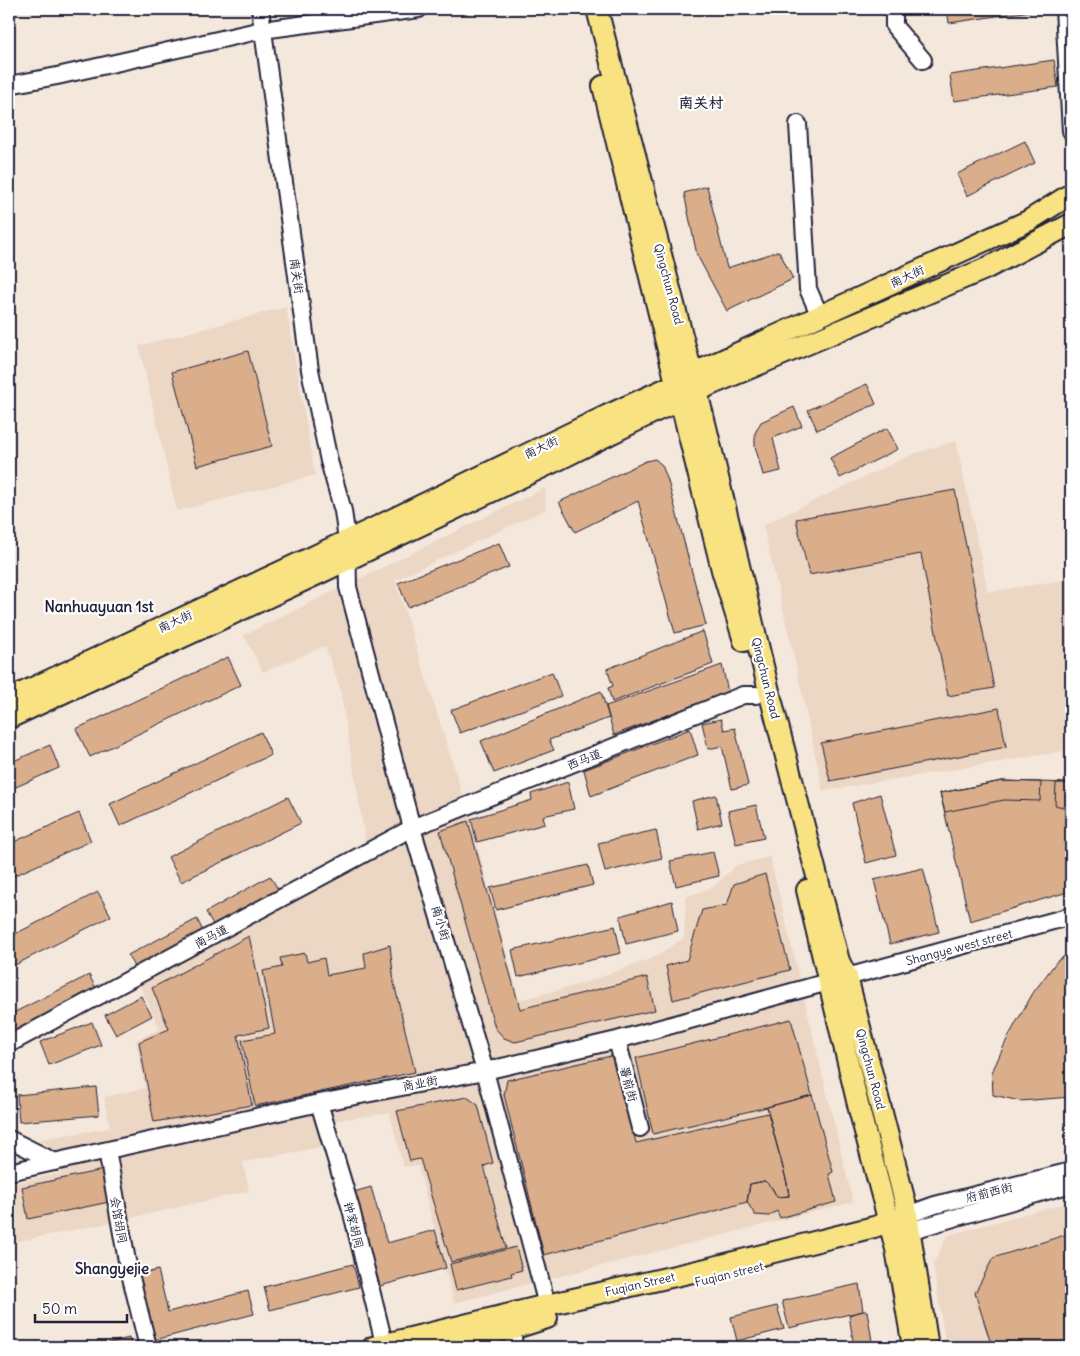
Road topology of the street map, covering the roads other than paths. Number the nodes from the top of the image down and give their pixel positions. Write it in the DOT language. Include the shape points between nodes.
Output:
graph roads {
  1 [pos="260,9"];
  2 [pos="419,9"];
  3 [pos="583,9"];
  4 [pos="597,9"];
  5 [pos="894,9"];
  6 [pos="1064,9"];
  7 [pos="262,30"];
  8 [pos="923,60"];
  9 [pos="9,85"];
  10 [pos="798,124"];
  11 [pos="1071,131"];
  12 [pos="1071,194"];
  13 [pos="1071,224"];
  14 [pos="820,316"];
  15 [pos="686,388"];
  16 [pos="347,540"];
  17 [pos="347,560"];
  18 [pos="756,695"];
  19 [pos="9,699"];
  20 [pos="9,718"];
  21 [pos="412,828"];
  22 [pos="1071,916"];
  23 [pos="837,979"];
  24 [pos="617,1040"];
  25 [pos="9,1044"];
  26 [pos="485,1071"];
  27 [pos="319,1103"];
  28 [pos="640,1128"];
  29 [pos="9,1139"];
  30 [pos="107,1150"];
  31 [pos="55,1162"];
  32 [pos="1071,1171"];
  33 [pos="9,1172"];
  34 [pos="1071,1184"];
  35 [pos="899,1226"];
  36 [pos="547,1305"];
  37 [pos="513,1330"];
  38 [pos="380,1346"];
  39 [pos="148,1347"];
  40 [pos="433,1347"];
  41 [pos="913,1347"];
  42 [pos="928,1347"];
  1 -- 7 [label="street, 南关街"];
  2 -- 7 [label="street"];
  3 -- 15 [label="main road, Qingchun Road"];
  4 -- 15 [label="main road, Qingchun Road"];
  5 -- 8 [label="street" via="894,26"];
  6 -- 11 [label="street"];
  7 -- 9 [label="street"];
  7 -- 16 [label="street, 南关街" via="310,370"];
  10 -- 14 [label="street" via="808,289"];
  12 -- 14 [label="main road, 南大街" via="1028,221"];
  13 -- 15 [label="main road, 南大街" via="985,269 710,385"];
  14 -- 15 [label="main road, 南大街"];
  15 -- 16 [label="main road, 南大街" via="608,415"];
  15 -- 17 [label="main road, 南大街" via="658,410"];
  15 -- 18 [label="main road, Qingchun Road" via="722,570 742,632"];
  15 -- 23 [label="main road, Qingchun Road" via="839,961"];
  16 -- 17 [label="street, 南小街"];
  16 -- 19 [label="main road, 南大街"];
  17 -- 20 [label="main road, 南大街"];
  17 -- 21 [label="street, 南小街" via="348,587"];
  18 -- 21 [label="street, 西马道" via="743,695"];
  18 -- 23 [label="main road, Qingchun Road"];
  21 -- 25 [label="street, 南马道"];
  21 -- 26 [label="street, 南小街"];
  22 -- 23 [label="street, Shangye west street"];
  23 -- 24 [label="street, 商业街"];
  23 -- 35 [label="main road, Qingchun Road" via="859,1109"];
  24 -- 26 [label="street, 商业街"];
  24 -- 28 [label="street, 署前街"];
  26 -- 27 [label="street, 商业街"];
  26 -- 36 [label="street, 南小街"];
  27 -- 30 [label="street, 商业街"];
  27 -- 38 [label="street, 钟家胡同" via="351,1209"];
  29 -- 31 [label="street"];
  30 -- 31 [label="street, 商业街"];
  30 -- 39 [label="street, 会馆胡同" via="126,1261"];
  31 -- 33 [label="street, 商业街"];
  32 -- 35 [label="street, 府前西街" via="935,1205"];
  34 -- 35 [label="street"];
  35 -- 36 [label="main road, Fuqian Street" via="874,1227"];
  35 -- 37 [label="main road, Fuqian street"];
  35 -- 41 [label="main road, Qingchun Road" via="898,1258"];
  35 -- 42 [label="main road, Qingchun Road"];
  36 -- 37 [label="main road, Fuqian Street"];
  37 -- 38 [label="main road, Fuqian Street"];
  37 -- 40 [label="main road, Fuqian street"];
}
